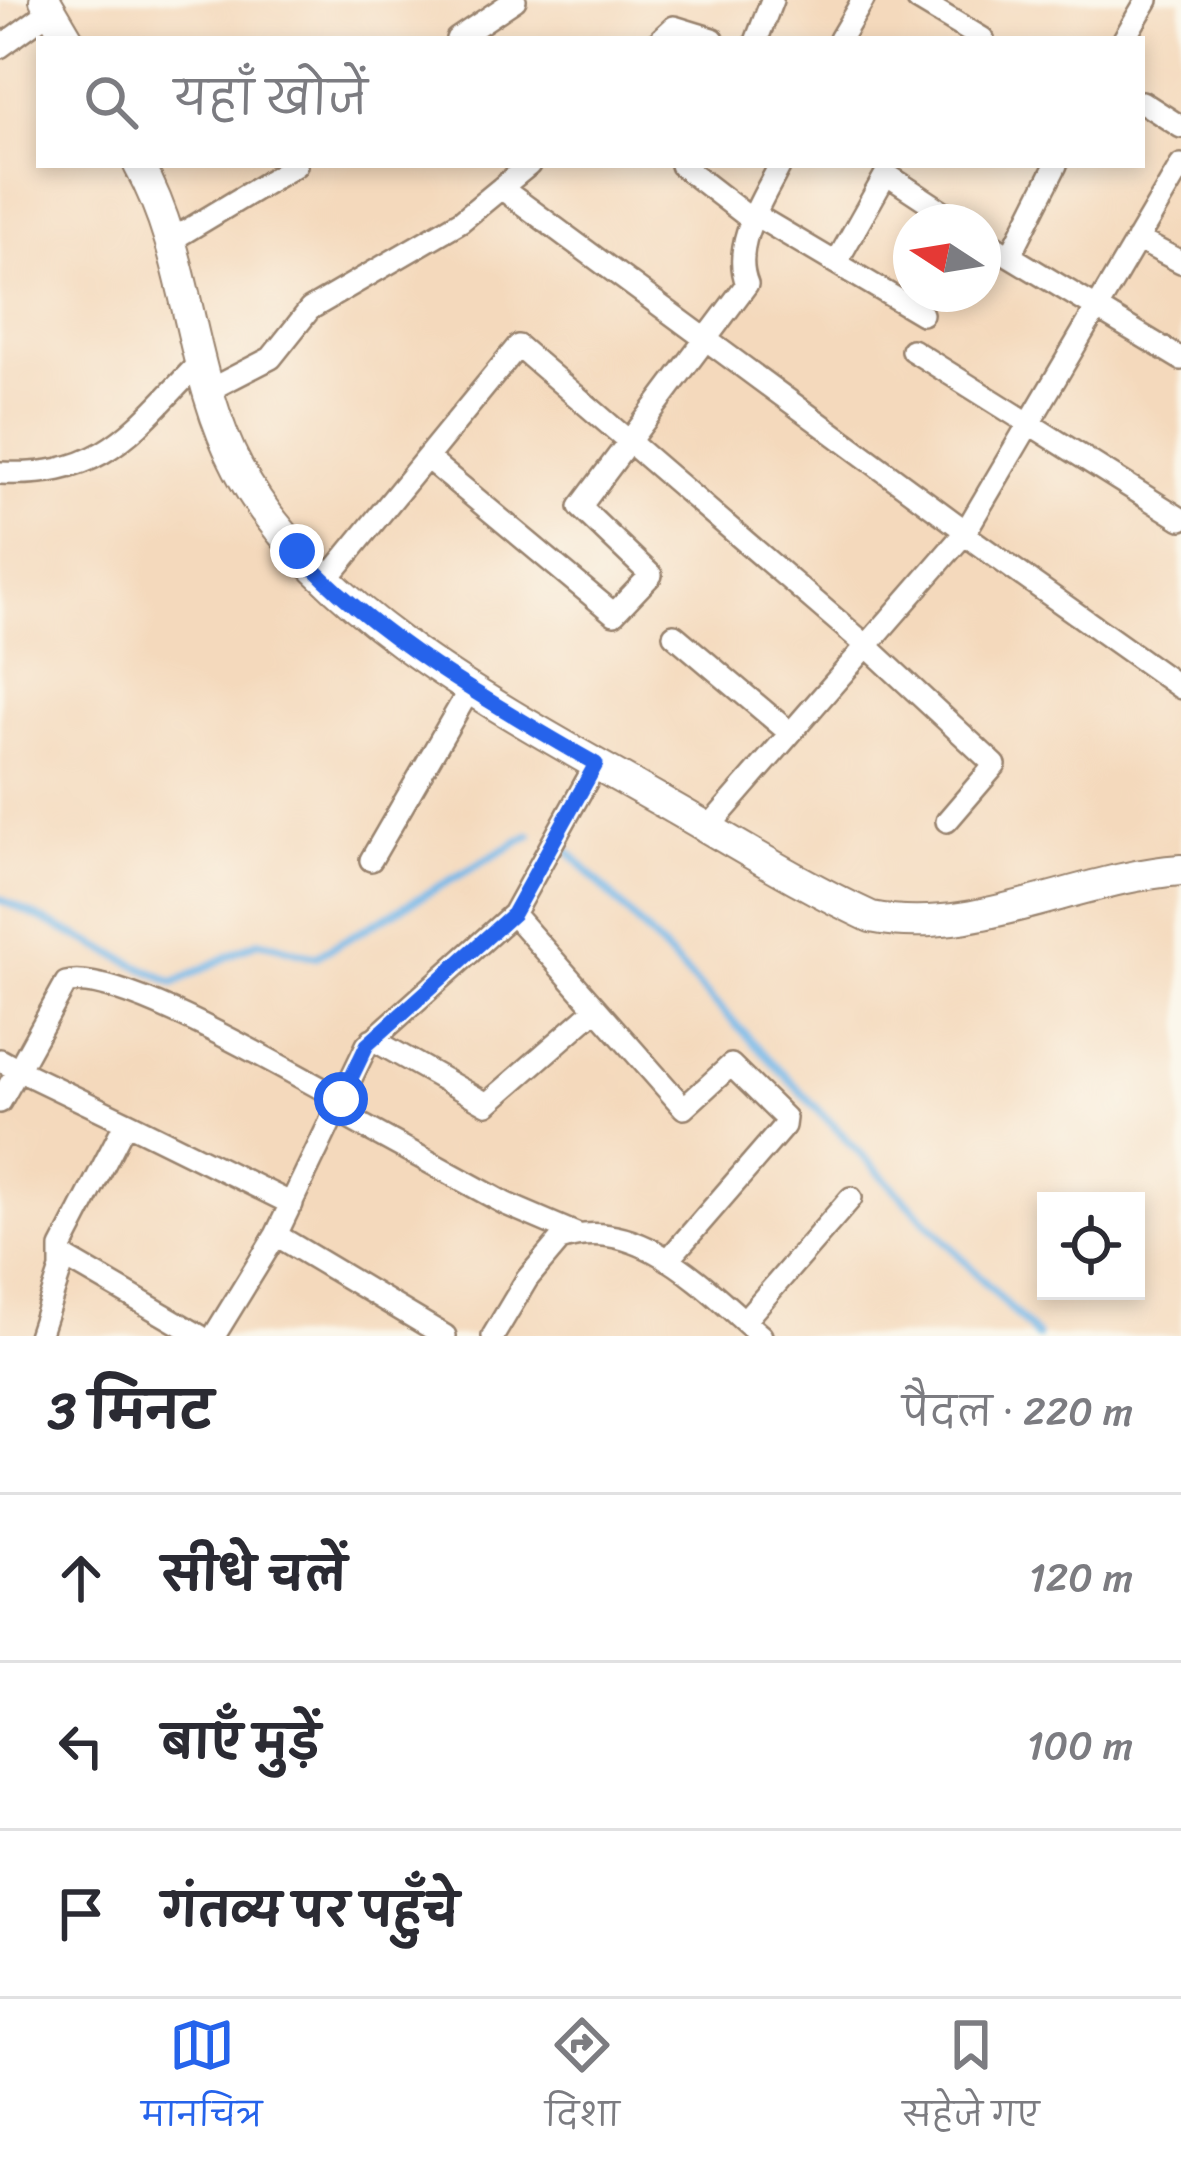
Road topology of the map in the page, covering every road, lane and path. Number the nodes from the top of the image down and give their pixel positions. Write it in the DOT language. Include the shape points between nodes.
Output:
graph roads {
  1 [pos="515,0"];
  2 [pos="772,0"];
  3 [pos="863,0"];
  4 [pos="918,0"];
  5 [pos="1147,0"];
  6 [pos="48,5"];
  7 [pos="66,36"];
  8 [pos="461,36"];
  9 [pos="664,36"];
  10 [pos="703,36"];
  11 [pos="758,36"];
  12 [pos="842,36"];
  13 [pos="978,36"];
  14 [pos="1126,36"];
  15 [pos="0,47"];
  16 [pos="1145,104"];
  17 [pos="1181,127"];
  18 [pos="1181,165"];
  19 [pos="140,168"];
  20 [pos="291,168"];
  21 [pos="525,168"];
  22 [pos="684,168"];
  23 [pos="778,168"];
  24 [pos="1054,168"];
  25 [pos="501,188"];
  26 [pos="932,204"];
  27 [pos="754,217"];
  28 [pos="1137,239"];
  29 [pos="168,242"];
  30 [pos="1001,250"];
  31 [pos="1010,256"];
  32 [pos="1181,262"];
  33 [pos="836,263"];
  34 [pos="1096,310"];
  35 [pos="922,314"];
  36 [pos="704,341"];
  37 [pos="912,350"];
  38 [pos="1181,359"];
  39 [pos="205,375"];
  40 [pos="1029,423"];
  41 [pos="628,442"];
  42 [pos="427,458"];
  43 [pos="0,473"];
  44 [pos="1181,519"];
  45 [pos="964,532"];
  46 [pos="325,583"];
  47 [pos="674,635"];
  48 [pos="868,647"];
  49 [pos="471,687"];
  50 [pos="1181,688"];
  51 [pos="790,734"];
  52 [pos="596,764"];
  53 [pos="947,821"];
  54 [pos="708,828"];
  55 [pos="371,860"];
  56 [pos="1181,870"];
  57 [pos="513,914"];
  58 [pos="596,1009"];
  59 [pos="372,1040"];
  60 [pos="9,1065"];
  61 [pos="0,1102"];
  62 [pos="338,1105"];
  63 [pos="126,1122"];
  64 [pos="851,1198"];
  65 [pos="292,1204"];
  66 [pos="576,1234"];
  67 [pos="276,1235"];
  68 [pos="61,1256"];
  69 [pos="668,1260"];
  70 [pos="752,1329"];
  71 [pos="39,1336"];
  72 [pos="200,1336"];
  73 [pos="214,1336"];
  74 [pos="445,1336"];
  75 [pos="493,1336"];
  1 -- 8 [label="street"];
  2 -- 11 [label="street"];
  3 -- 12 [label="street"];
  4 -- 13 [label="street"];
  5 -- 14 [label="street"];
  6 -- 7 [label="main road"];
  6 -- 15 [label="street"];
  9 -- 10 [label="street" via="674,27"];
  16 -- 17 [label="street"];
  18 -- 28 [label="street"];
  19 -- 29 [label="main road"];
  20 -- 29 [label="street"];
  21 -- 25 [label="street"];
  22 -- 27 [label="street"];
  23 -- 27 [label="street"];
  24 -- 31 [label="street"];
  25 -- 36 [label="street"];
  25 -- 39 [label="street" via="461,221 310,309 271,358"];
  26 -- 33 [label="street" via="886,174"];
  27 -- 33 [label="street"];
  27 -- 36 [label="street" via="741,270 747,284"];
  28 -- 32 [label="street"];
  28 -- 34 [label="street"];
  29 -- 39 [label="main road"];
  30 -- 31 [label="street"];
  31 -- 34 [label="street"];
  33 -- 35 [label="street"];
  34 -- 38 [label="street"];
  34 -- 40 [label="street"];
  36 -- 41 [label="street"];
  36 -- 45 [label="street"];
  37 -- 40 [label="street"];
  39 -- 43 [label="street" via="112,452"];
  39 -- 46 [label="main road" via="239,471"];
  40 -- 44 [label="street"];
  40 -- 45 [label="street"];
  41 -- 42 [label="street" via="518,346"];
  41 -- 42 [label="street" via="580,507 651,575 614,614"];
  41 -- 48 [label="street"];
  42 -- 46 [label="street"];
  45 -- 48 [label="street"];
  45 -- 50 [label="street"];
  46 -- 49 [label="main road"];
  47 -- 51 [label="street"];
  48 -- 51 [label="street"];
  48 -- 53 [label="street" via="995,765"];
  49 -- 52 [label="main road"];
  49 -- 55 [label="street"];
  51 -- 54 [label="street"];
  52 -- 54 [label="main road"];
  52 -- 57 [label="street"];
  54 -- 56 [label="main road" via="848,907 896,922"];
  57 -- 58 [label="street"];
  57 -- 59 [label="street"];
  58 -- 59 [label="street" via="488,1104"];
  58 -- 69 [label="street" via="684,1108 730,1065 785,1118"];
  59 -- 62 [label="street"];
  60 -- 61 [label="street"];
  60 -- 62 [label="street" via="58,992 77,980 131,992"];
  60 -- 63 [label="street"];
  62 -- 65 [label="street"];
  62 -- 66 [label="street" via="506,1204"];
  63 -- 65 [label="street"];
  63 -- 68 [label="street"];
  64 -- 70 [label="street"];
  65 -- 67 [label="street"];
  66 -- 69 [label="street" via="627,1240"];
  66 -- 75 [label="street" via="543,1257"];
  67 -- 73 [label="street"];
  67 -- 74 [label="street"];
  68 -- 71 [label="street"];
  68 -- 72 [label="street"];
  69 -- 70 [label="street"];
}
